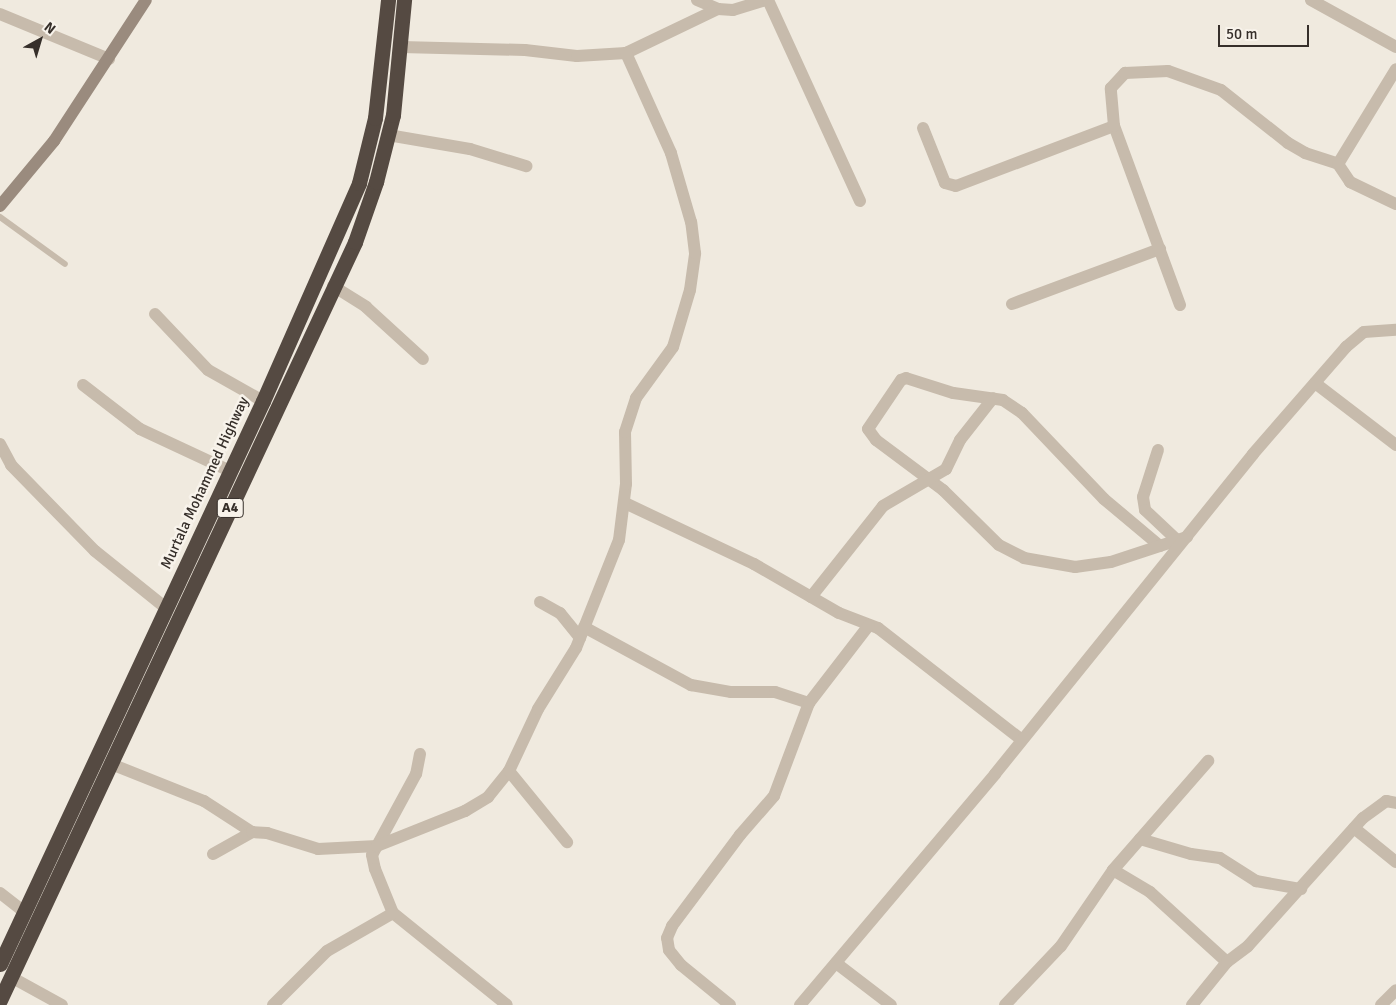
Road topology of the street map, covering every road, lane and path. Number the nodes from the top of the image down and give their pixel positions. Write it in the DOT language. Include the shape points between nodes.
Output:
graph roads {
  1 [pos="146,0"];
  2 [pos="388,0"];
  3 [pos="404,0"];
  4 [pos="697,0"];
  5 [pos="767,0"];
  6 [pos="1311,0"];
  7 [pos="718,9"];
  8 [pos="0,14"];
  9 [pos="401,47"];
  10 [pos="1396,47"];
  11 [pos="626,53"];
  12 [pos="109,59"];
  13 [pos="1396,69"];
  14 [pos="1114,126"];
  15 [pos="923,128"];
  16 [pos="388,134"];
  17 [pos="1338,164"];
  18 [pos="526,166"];
  19 [pos="860,201"];
  20 [pos="1396,204"];
  21 [pos="0,206"];
  22 [pos="0,217"];
  23 [pos="1160,249"];
  24 [pos="65,264"];
  25 [pos="333,286"];
  26 [pos="1012,304"];
  27 [pos="1180,306"];
  28 [pos="155,314"];
  29 [pos="1396,330"];
  30 [pos="423,359"];
  31 [pos="1315,383"];
  32 [pos="83,384"];
  33 [pos="993,398"];
  34 [pos="263,401"];
  35 [pos="0,444"];
  36 [pos="1396,445"];
  37 [pos="1158,450"];
  38 [pos="228,470"];
  39 [pos="928,477"];
  40 [pos="625,503"];
  41 [pos="1182,539"];
  42 [pos="1160,546"];
  43 [pos="811,597"];
  44 [pos="540,602"];
  45 [pos="166,608"];
  46 [pos="869,625"];
  47 [pos="582,632"];
  48 [pos="809,703"];
  49 [pos="1022,740"];
  50 [pos="420,754"];
  51 [pos="1208,761"];
  52 [pos="111,764"];
  53 [pos="509,770"];
  54 [pos="1396,803"];
  55 [pos="1354,828"];
  56 [pos="252,832"];
  57 [pos="1140,839"];
  58 [pos="567,842"];
  59 [pos="377,846"];
  60 [pos="213,854"];
  61 [pos="1396,862"];
  62 [pos="1113,870"];
  63 [pos="1301,889"];
  64 [pos="0,893"];
  65 [pos="24,912"];
  66 [pos="393,912"];
  67 [pos="4,945"];
  68 [pos="1227,962"];
  69 [pos="836,963"];
  70 [pos="0,964"];
  71 [pos="11,977"];
  72 [pos="1396,990"];
  73 [pos="4,1001"];
  74 [pos="282,1002"];
  75 [pos="62,1005"];
  76 [pos="507,1005"];
  77 [pos="730,1005"];
  78 [pos="800,1005"];
  79 [pos="891,1005"];
  80 [pos="1005,1005"];
  81 [pos="1192,1005"];
  82 [pos="1382,1005"];
  1 -- 12 [label="street"];
  2 -- 34 [label="highway, Murtala Mohammed Highway / A4" via="375,118 359,183"];
  3 -- 9 [label="highway, A4"];
  4 -- 7 [label="street"];
  5 -- 7 [label="street" via="750,7"];
  5 -- 19 [label="street"];
  6 -- 10 [label="street"];
  7 -- 11 [label="street"];
  8 -- 12 [label="street"];
  9 -- 11 [label="street" via="525,50 577,56"];
  9 -- 16 [label="highway, A4"];
  11 -- 40 [label="street" via="670,153 690,222 695,253 690,290 673,346 636,398 625,432"];
  12 -- 21 [label="street" via="54,141"];
  13 -- 17 [label="street"];
  14 -- 15 [label="street" via="956,186 945,183"];
  14 -- 17 [label="street" via="1110,95 1118,77 1134,71 1168,71 1221,90 1288,143 1305,153"];
  14 -- 23 [label="street"];
  16 -- 18 [label="street" via="470,149"];
  16 -- 25 [label="highway, A4" via="355,242"];
  17 -- 20 [label="street" via="1350,182"];
  22 -- 24 [label="lane"];
  23 -- 26 [label="street"];
  23 -- 27 [label="street"];
  25 -- 30 [label="street" via="366,307"];
  25 -- 52 [label="highway, A4"];
  28 -- 34 [label="street" via="208,370"];
  29 -- 31 [label="street" via="1364,332"];
  31 -- 36 [label="street"];
  31 -- 41 [label="street"];
  32 -- 38 [label="street" via="140,429"];
  33 -- 39 [label="street" via="960,440 946,469"];
  33 -- 39 [label="street" via="953,393 906,378 901,380 868,429 876,440"];
  33 -- 42 [label="street" via="1010,402 1104,499"];
  34 -- 38 [label="highway, Murtala Mohammed Highway / A4"];
  35 -- 45 [label="street" via="11,466 95,551"];
  37 -- 41 [label="street" via="1143,497 1145,510"];
  38 -- 45 [label="highway, Murtala Mohammed Highway / A4"];
  39 -- 42 [label="street" via="999,544 1024,558 1075,567 1111,562"];
  39 -- 43 [label="street" via="883,506"];
  40 -- 43 [label="street" via="754,564"];
  40 -- 47 [label="street" via="619,540"];
  41 -- 42 [label="street"];
  41 -- 49 [label="street"];
  43 -- 46 [label="street"];
  44 -- 47 [label="street" via="560,613"];
  45 -- 65 [label="highway, Murtala Mohammed Highway / A4"];
  46 -- 48 [label="street"];
  46 -- 49 [label="street" via="886,633"];
  47 -- 48 [label="street" via="691,685 731,692 775,692"];
  47 -- 53 [label="street" via="564,672 538,709"];
  48 -- 77 [label="street" via="774,796 740,835 672,926 667,938 669,950 682,965"];
  49 -- 69 [label="street"];
  50 -- 59 [label="street" via="416,774"];
  51 -- 57 [label="street"];
  52 -- 56 [label="street" via="204,801"];
  52 -- 71 [label="highway, A4"];
  53 -- 58 [label="street"];
  53 -- 59 [label="street" via="488,797 465,811"];
  54 -- 55 [label="street" via="1386,801 1377,806"];
  55 -- 61 [label="street"];
  55 -- 63 [label="street"];
  56 -- 59 [label="street" via="267,833 318,849"];
  56 -- 60 [label="street"];
  57 -- 62 [label="street"];
  57 -- 63 [label="street" via="1191,854 1220,858 1268,885"];
  59 -- 66 [label="street" via="372,855 375,869"];
  62 -- 68 [label="street" via="1150,892"];
  62 -- 80 [label="street" via="1061,946"];
  63 -- 68 [label="street" via="1248,946"];
  64 -- 65 [label="street"];
  65 -- 67 [label="highway, Murtala Mohammed Highway / A4"];
  66 -- 74 [label="street" via="327,951"];
  66 -- 76 [label="street"];
  67 -- 70 [label="highway, Murtala Mohammed Highway / A4"];
  68 -- 81 [label="street"];
  69 -- 78 [label="street"];
  69 -- 79 [label="street"];
  71 -- 73 [label="highway, A4"];
  71 -- 75 [label="street"];
  72 -- 82 [label="street"];
}
